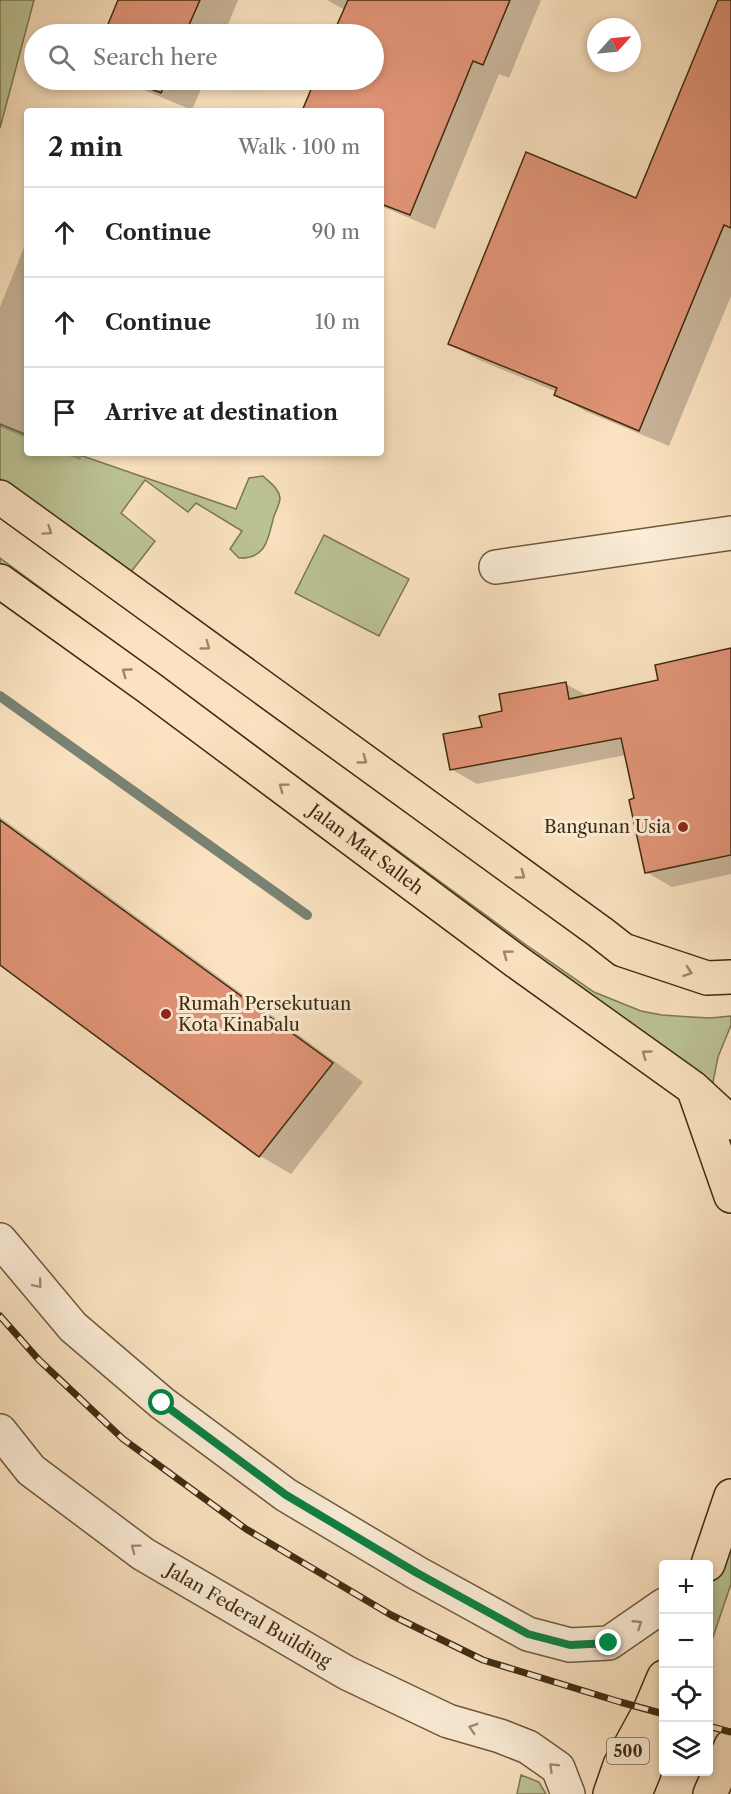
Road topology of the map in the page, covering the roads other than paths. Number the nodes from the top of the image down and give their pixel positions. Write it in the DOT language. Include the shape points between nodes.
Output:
graph roads {
  1 [pos="0,497"];
  2 [pos="731,533"];
  3 [pos="496,567"];
  4 [pos="0,581"];
  5 [pos="731,977"];
  6 [pos="693,1088"];
  7 [pos="731,1123"];
  8 [pos="731,1196"];
  9 [pos="0,1239"];
  10 [pos="0,1431"];
  11 [pos="731,1489"];
  12 [pos="731,1496"];
  13 [pos="709,1560"];
  14 [pos="659,1608"];
  15 [pos="659,1687"];
  16 [pos="650,1710"];
  17 [pos="731,1746"];
  18 [pos="731,1780"];
  19 [pos="568,1794"];
  20 [pos="610,1794"];
  21 [pos="636,1794"];
  22 [pos="710,1794"];
  23 [pos="728,1794"];
  1 -- 5 [label="main road, one-way" via="623,950 707,978"];
  2 -- 3 [label="street"];
  6 -- 4 [label="main road, Jalan Mat Salleh, one-way"];
  6 -- 7 [label="main road, Jalan Mat Salleh"];
  6 -- 8 [label="main road"];
  9 -- 14 [label="street, one-way" via="73,1327 162,1403 286,1495 417,1573 528,1634 570,1645 609,1643"];
  19 -- 10 [label="street, Jalan Federal Building, one-way" via="558,1768 528,1747 448,1720 347,1673 143,1554 31,1470"];
  11 -- 12 [label="main road"];
  12 -- 13 [label="main road"];
  15 -- 16 [label="main road, 500"];
  16 -- 20 [label="main road, 500" via="620,1765"];
  16 -- 21 [label="main road, 500" via="644,1772"];
  17 -- 22 [label="main road"];
  18 -- 23 [label="main road"];
}
